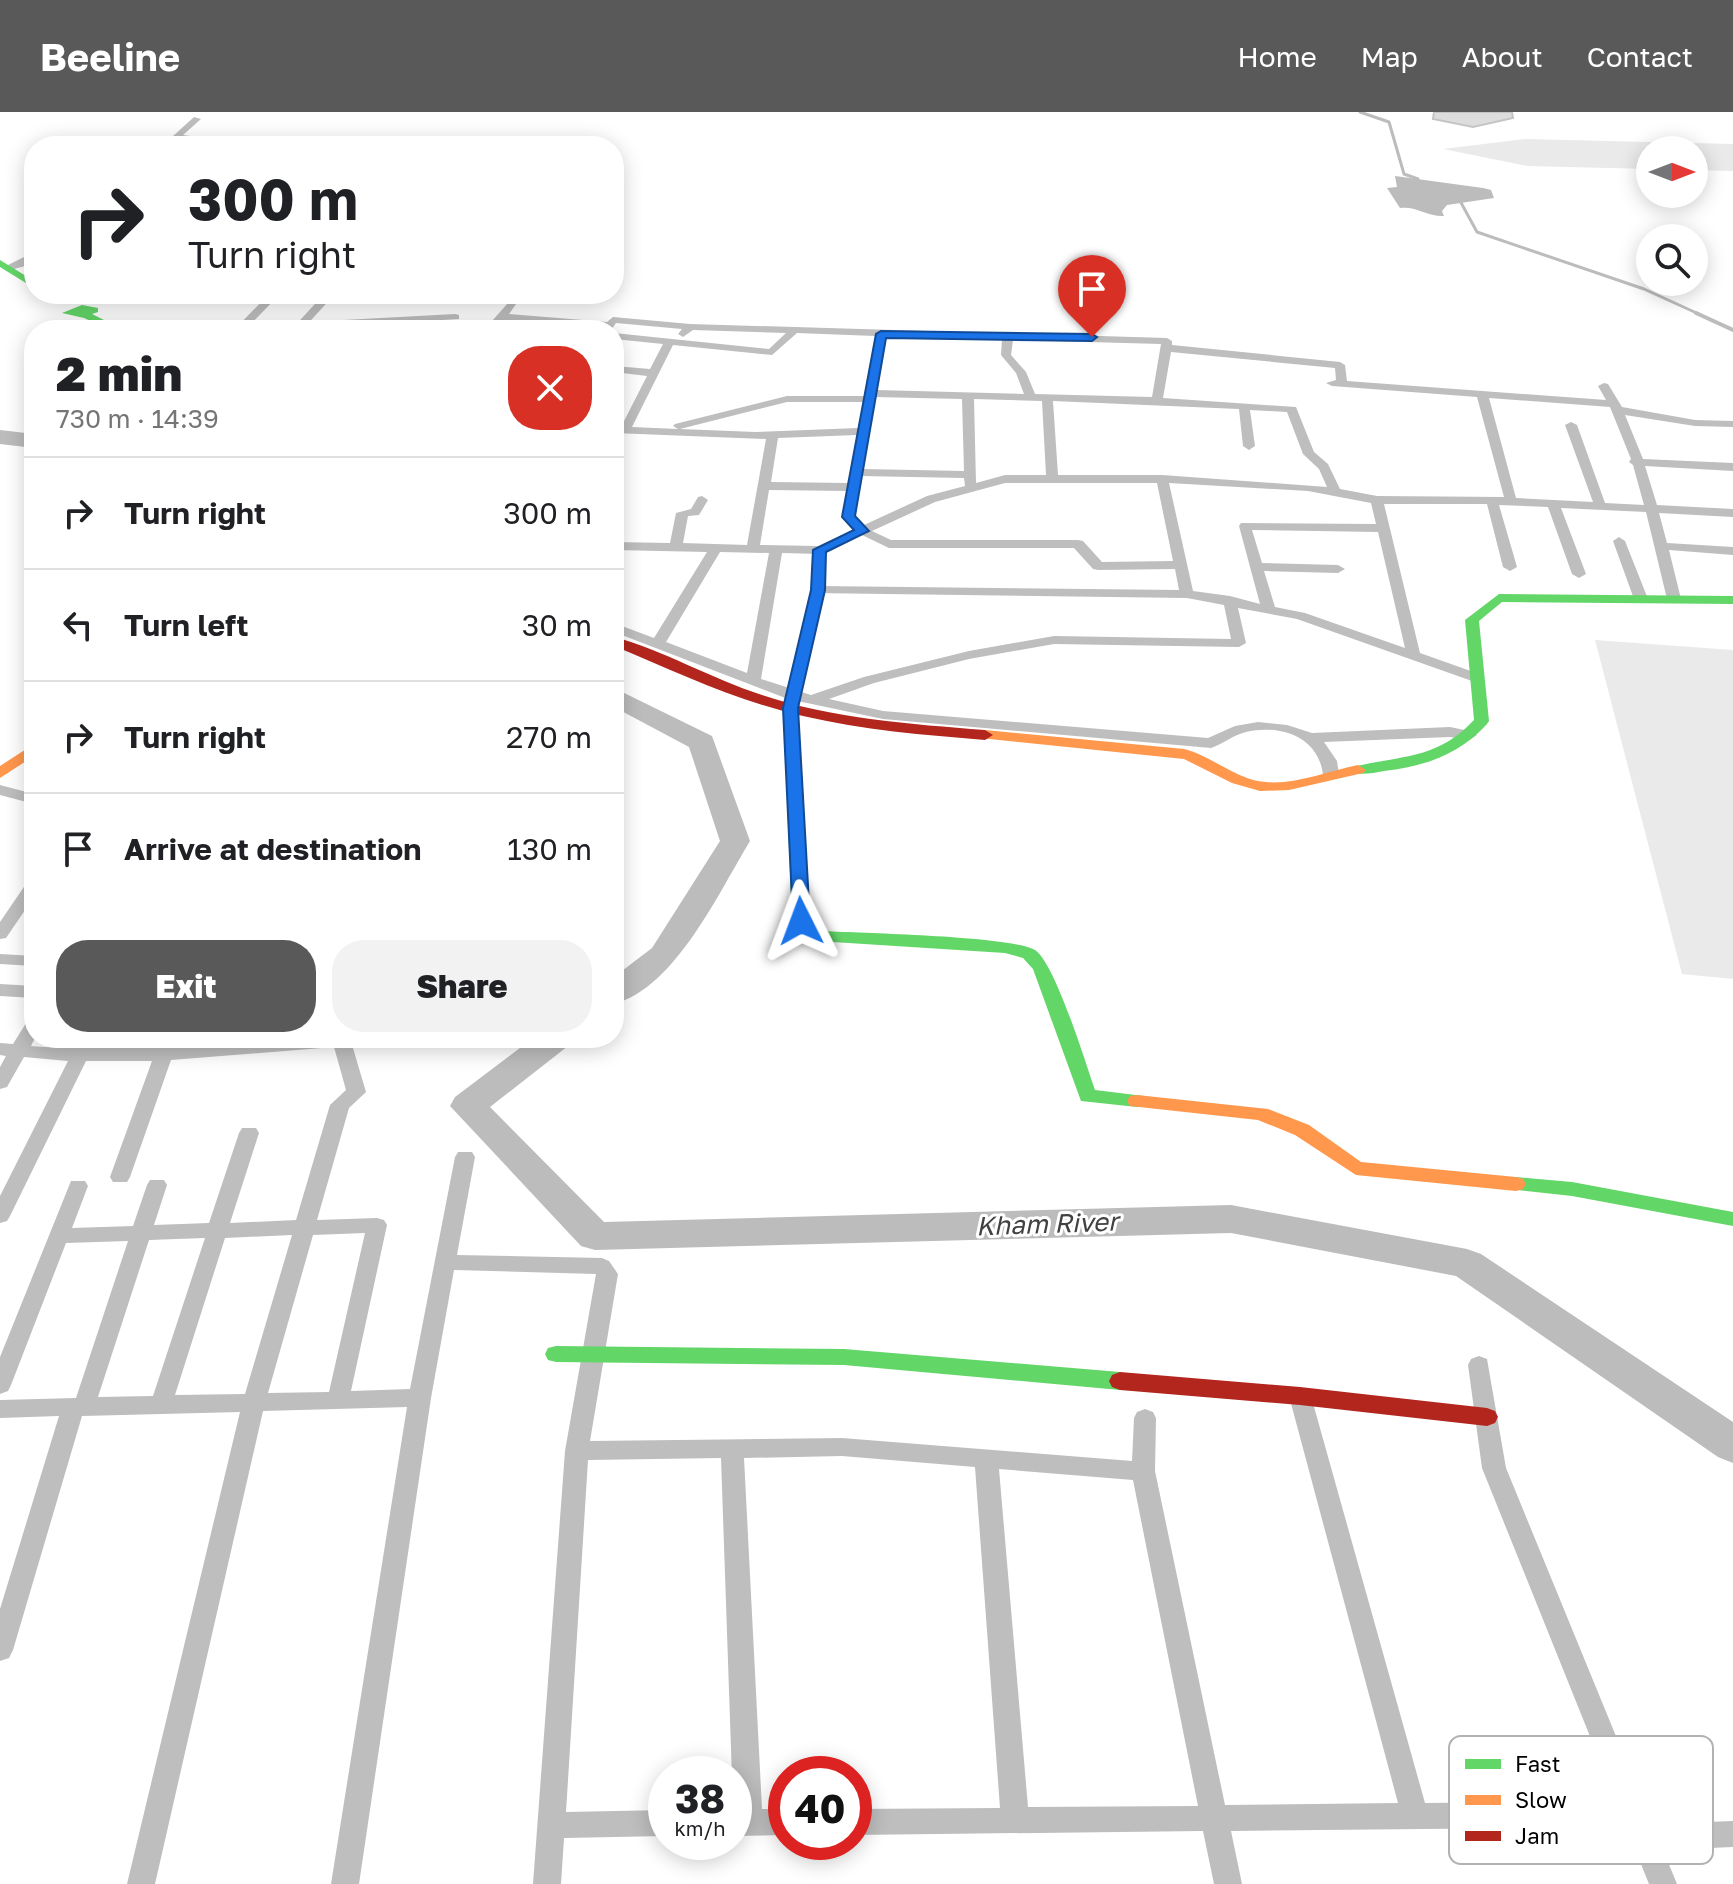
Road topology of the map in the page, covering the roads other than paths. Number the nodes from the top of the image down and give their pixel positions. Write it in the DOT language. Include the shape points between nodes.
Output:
graph roads {
  1 [pos="197,119"];
  2 [pos="176,136"];
  3 [pos="265,304"];
  4 [pos="321,304"];
  5 [pos="458,304"];
  6 [pos="511,304"];
  7 [pos="74,305"];
  8 [pos="455,317"];
  9 [pos="502,317"];
  10 [pos="101,320"];
  11 [pos="249,320"];
  12 [pos="305,320"];
  13 [pos="400,320"];
  14 [pos="454,320"];
  15 [pos="499,320"];
  16 [pos="527,320"];
  17 [pos="624,321"];
  18 [pos="690,327"];
  19 [pos="624,332"];
  20 [pos="793,332"];
  21 [pos="881,334"];
  22 [pos="1008,336"];
  23 [pos="673,340"];
  24 [pos="1166,348"];
  25 [pos="624,370"];
  26 [pos="654,373"];
  27 [pos="1604,386"];
  28 [pos="1482,394"];
  29 [pos="870,396"];
  30 [pos="968,396"];
  31 [pos="1031,398"];
  32 [pos="1047,398"];
  33 [pos="1157,401"];
  34 [pos="1244,406"];
  35 [pos="1616,407"];
  36 [pos="624,423"];
  37 [pos="1733,424"];
  38 [pos="1571,425"];
  39 [pos="624,430"];
  40 [pos="863,431"];
  41 [pos="656,432"];
  42 [pos="773,435"];
  43 [pos="1249,446"];
  44 [pos="1635,462"];
  45 [pos="1733,467"];
  46 [pos="855,472"];
  47 [pos="1052,479"];
  48 [pos="1162,479"];
  49 [pos="970,482"];
  50 [pos="764,486"];
  51 [pos="853,487"];
  52 [pos="1335,492"];
  53 [pos="702,500"];
  54 [pos="1377,500"];
  55 [pos="1492,500"];
  56 [pos="1511,501"];
  57 [pos="1553,503"];
  58 [pos="1600,505"];
  59 [pos="1651,507"];
  60 [pos="1733,513"];
  61 [pos="1384,528"];
  62 [pos="863,531"];
  63 [pos="1619,541"];
  64 [pos="624,546"];
  65 [pos="1661,546"];
  66 [pos="676,548"];
  67 [pos="715,549"];
  68 [pos="753,549"];
  69 [pos="776,549"];
  70 [pos="820,550"];
  71 [pos="1733,551"];
  72 [pos="1181,565"];
  73 [pos="1256,567"];
  74 [pos="1510,567"];
  75 [pos="1338,569"];
  76 [pos="1579,574"];
  77 [pos="818,590"];
  78 [pos="1187,594"];
  79 [pos="1641,599"];
  80 [pos="1674,599"];
  81 [pos="1230,600"];
  82 [pos="1733,600"];
  83 [pos="1268,608"];
  84 [pos="624,631"];
  85 [pos="624,645"];
  86 [pos="657,645"];
  87 [pos="1414,656"];
  88 [pos="1477,678"];
  89 [pos="753,682"];
  90 [pos="812,700"];
  91 [pos="791,702"];
  92 [pos="1469,735"];
  93 [pos="1311,738"];
  94 [pos="1211,753"];
  95 [pos="24,756"];
  96 [pos="0,773"];
  97 [pos="1331,775"];
  98 [pos="0,790"];
  99 [pos="24,796"];
  100 [pos="24,899"];
  101 [pos="0,934"];
  102 [pos="0,959"];
  103 [pos="24,960"];
  104 [pos="0,990"];
  105 [pos="24,991"];
  106 [pos="24,1034"];
  107 [pos="344,1048"];
  108 [pos="174,1049"];
  109 [pos="9,1050"];
  110 [pos="80,1055"];
  111 [pos="0,1083"];
  112 [pos="249,1133"];
  113 [pos="465,1157"];
  114 [pos="120,1177"];
  115 [pos="157,1185"];
  116 [pos="78,1186"];
  117 [pos="0,1216"];
  118 [pos="1733,1219"];
  119 [pos="304,1226"];
  120 [pos="217,1230"];
  121 [pos="141,1233"];
  122 [pos="59,1236"];
  123 [pos="445,1262"];
  124 [pos="556,1354"];
  125 [pos="595,1354"];
  126 [pos="1479,1365"];
  127 [pos="0,1385"];
  128 [pos="1300,1396"];
  129 [pos="420,1398"];
  130 [pos="338,1400"];
  131 [pos="254,1403"];
  132 [pos="161,1405"];
  133 [pos="78,1407"];
  134 [pos="0,1409"];
  135 [pos="1487,1417"];
  136 [pos="1145,1418"];
  137 [pos="732,1447"];
  138 [pos="577,1451"];
  139 [pos="986,1458"];
  140 [pos="1143,1471"];
  141 [pos="0,1650"];
  142 [pos="1604,1736"];
  143 [pos="739,1756"];
  144 [pos="1415,1816"];
  145 [pos="1449,1817"];
  146 [pos="1217,1818"];
  147 [pos="1015,1820"];
  148 [pos="872,1822"];
  149 [pos="648,1823"];
  150 [pos="550,1825"];
  151 [pos="1713,1832"];
  152 [pos="1733,1834"];
  153 [pos="1655,1864"];
  154 [pos="141,1884"];
  155 [pos="345,1884"];
  156 [pos="547,1884"];
  157 [pos="1228,1884"];
  158 [pos="1663,1884"];
  1 -- 2 [label="street"];
  3 -- 11 [label="street"];
  4 -- 12 [label="street"];
  5 -- 8 [label="street"];
  6 -- 9 [label="street"];
  7 -- 10 [label="street"];
  8 -- 13 [label="street"];
  8 -- 14 [label="street"];
  9 -- 15 [label="street"];
  9 -- 16 [label="street"];
  17 -- 18 [label="street"];
  18 -- 20 [label="street"];
  18 -- 23 [label="street"];
  19 -- 23 [label="street"];
  20 -- 21 [label="street"];
  20 -- 23 [label="street" via="772,352"];
  21 -- 22 [label="street"];
  21 -- 29 [label="street"];
  22 -- 24 [label="street" via="1167,341"];
  22 -- 31 [label="street" via="1006,355 1021,372"];
  23 -- 26 [label="street"];
  24 -- 28 [label="street" via="1340,365 1337,384"];
  24 -- 33 [label="street"];
  25 -- 26 [label="street"];
  26 -- 36 [label="street"];
  27 -- 35 [label="street"];
  28 -- 35 [label="street"];
  28 -- 56 [label="street"];
  29 -- 30 [label="street"];
  29 -- 40 [label="street"];
  29 -- 41 [label="street" via="787,399"];
  30 -- 31 [label="street"];
  30 -- 49 [label="street"];
  31 -- 32 [label="street"];
  32 -- 33 [label="street"];
  32 -- 47 [label="street"];
  33 -- 34 [label="street"];
  34 -- 43 [label="street"];
  34 -- 52 [label="street" via="1292,409 1309,454 1324,467"];
  35 -- 37 [label="street" via="1695,423"];
  35 -- 44 [label="street"];
  38 -- 58 [label="street"];
  39 -- 41 [label="street"];
  40 -- 42 [label="street"];
  40 -- 46 [label="street"];
  41 -- 42 [label="street"];
  42 -- 50 [label="street"];
  44 -- 45 [label="street"];
  44 -- 59 [label="street"];
  46 -- 49 [label="street"];
  46 -- 51 [label="street"];
  47 -- 48 [label="street"];
  47 -- 49 [label="street"];
  48 -- 52 [label="street"];
  48 -- 72 [label="street"];
  49 -- 62 [label="street"];
  50 -- 51 [label="street"];
  50 -- 68 [label="street"];
  51 -- 62 [label="street" via="848,517"];
  52 -- 54 [label="street"];
  53 -- 66 [label="street" via="695,512 682,513"];
  54 -- 55 [label="street"];
  54 -- 61 [label="street"];
  55 -- 56 [label="street"];
  55 -- 74 [label="street"];
  56 -- 57 [label="street"];
  57 -- 58 [label="street"];
  57 -- 76 [label="street"];
  58 -- 59 [label="street"];
  59 -- 60 [label="street"];
  59 -- 65 [label="street"];
  61 -- 73 [label="street" via="1245,526"];
  61 -- 87 [label="street"];
  62 -- 70 [label="street"];
  62 -- 72 [label="street" via="889,544 1078,544 1098,566"];
  63 -- 79 [label="street"];
  64 -- 66 [label="street"];
  65 -- 71 [label="street"];
  65 -- 80 [label="street"];
  66 -- 67 [label="street"];
  67 -- 68 [label="street"];
  67 -- 86 [label="street"];
  68 -- 69 [label="street"];
  69 -- 70 [label="street"];
  69 -- 89 [label="street"];
  70 -- 77 [label="street"];
  72 -- 78 [label="street"];
  73 -- 75 [label="street"];
  73 -- 83 [label="street"];
  77 -- 78 [label="street"];
  77 -- 91 [label="street"];
  78 -- 81 [label="street"];
  79 -- 80 [label="street"];
  79 -- 88 [label="street" via="1499,598 1472,620"];
  80 -- 82 [label="street"];
  81 -- 83 [label="street"];
  81 -- 90 [label="street" via="1239,643 1054,640 969,655"];
  83 -- 87 [label="street"];
  84 -- 86 [label="street"];
  85 -- 91 [label="street" via="728,689"];
  86 -- 89 [label="street"];
  87 -- 88 [label="street"];
  88 -- 92 [label="street" via="1482,721"];
  89 -- 91 [label="street"];
  90 -- 91 [label="street"];
  90 -- 94 [label="street" via="883,715"];
  91 -- 94 [label="street" via="899,728"];
  91 -- 118 [label="street" via="801,921 817,936 1029,954 1041,968 1088,1096 1261,1114 1302,1130 1356,1168 1572,1189"];
  92 -- 93 [label="street"];
  92 -- 97 [label="street" via="1462,745 1421,761"];
  93 -- 94 [label="street" via="1282,729 1242,729"];
  93 -- 97 [label="street" via="1329,754"];
  94 -- 97 [label="street" via="1239,781 1258,786 1302,786"];
  95 -- 96 [label="street"];
  98 -- 99 [label="street"];
  100 -- 101 [label="street"];
  102 -- 103 [label="street"];
  104 -- 105 [label="street"];
  106 -- 109 [label="street"];
  107 -- 119 [label="street" via="356,1092 340,1105"];
  108 -- 110 [label="street"];
  108 -- 114 [label="street"];
  109 -- 110 [label="street"];
  109 -- 111 [label="street"];
  110 -- 117 [label="street"];
  112 -- 120 [label="street"];
  113 -- 123 [label="street"];
  115 -- 121 [label="street"];
  116 -- 122 [label="street"];
  119 -- 120 [label="street"];
  119 -- 130 [label="street" via="379,1227"];
  119 -- 131 [label="street"];
  120 -- 121 [label="street"];
  120 -- 132 [label="street"];
  121 -- 122 [label="street"];
  121 -- 133 [label="street"];
  122 -- 127 [label="street"];
  123 -- 125 [label="street" via="602,1266 607,1274"];
  123 -- 129 [label="street"];
  124 -- 125 [label="street"];
  125 -- 128 [label="street" via="844,1357"];
  125 -- 138 [label="street"];
  126 -- 135 [label="street"];
  128 -- 135 [label="street"];
  128 -- 144 [label="street"];
  129 -- 130 [label="street"];
  129 -- 155 [label="street"];
  130 -- 131 [label="street"];
  131 -- 132 [label="street"];
  131 -- 154 [label="street"];
  132 -- 133 [label="street"];
  133 -- 134 [label="street"];
  133 -- 141 [label="street"];
  135 -- 142 [label="street" via="1494,1468"];
  136 -- 140 [label="street"];
  137 -- 138 [label="street"];
  137 -- 139 [label="street" via="842,1447"];
  137 -- 143 [label="street"];
  138 -- 150 [label="street"];
  139 -- 140 [label="street"];
  139 -- 147 [label="street"];
  140 -- 146 [label="street"];
  144 -- 145 [label="street"];
  144 -- 146 [label="street"];
  146 -- 147 [label="street"];
  146 -- 157 [label="street"];
  147 -- 148 [label="street"];
  149 -- 150 [label="street"];
  150 -- 156 [label="street"];
  151 -- 152 [label="street"];
  153 -- 158 [label="street"];
}
